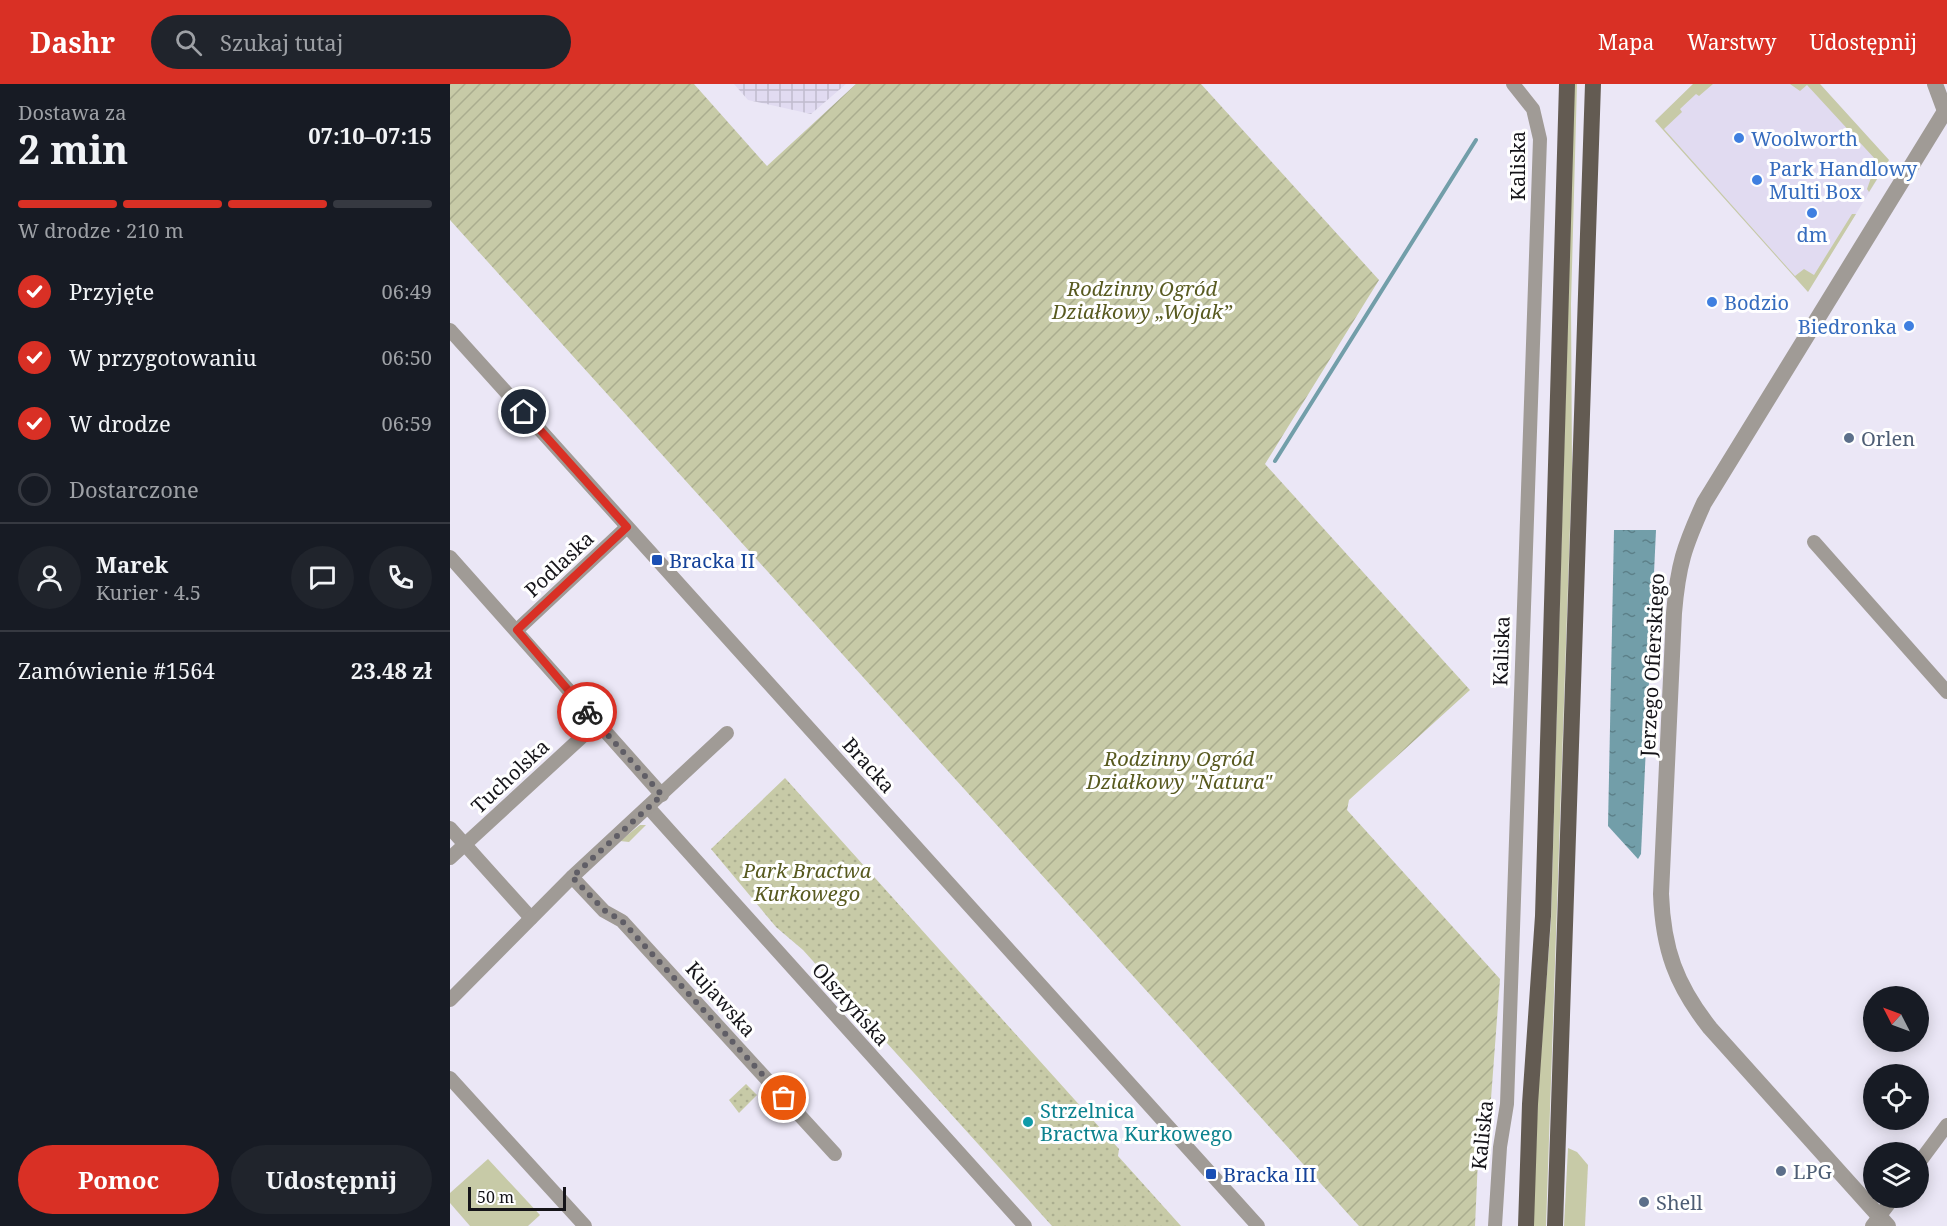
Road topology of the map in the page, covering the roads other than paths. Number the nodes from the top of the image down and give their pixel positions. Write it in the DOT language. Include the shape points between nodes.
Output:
graph roads {
  1 [pos="1513,84"];
  2 [pos="1567,84"];
  3 [pos="1593,84"];
  4 [pos="1601,84"];
  5 [pos="1935,84"];
  6 [pos="1593,104"];
  7 [pos="1946,106"];
  8 [pos="450,330"];
  9 [pos="627,527"];
  10 [pos="1814,542"];
  11 [pos="450,557"];
  12 [pos="517,630"];
  13 [pos="1947,692"];
  14 [pos="597,723"];
  15 [pos="727,733"];
  16 [pos="662,795"];
  17 [pos="648,807"];
  18 [pos="450,828"];
  19 [pos="465,844"];
  20 [pos="450,858"];
  21 [pos="572,877"];
  22 [pos="531,918"];
  23 [pos="450,1000"];
  24 [pos="450,1078"];
  25 [pos="1947,1125"];
  26 [pos="1929,1149"];
  27 [pos="835,1154"];
  28 [pos="1888,1208"];
  29 [pos="1880,1223"];
  30 [pos="585,1226"];
  31 [pos="1025,1226"];
  32 [pos="1258,1226"];
  33 [pos="1495,1226"];
  34 [pos="1526,1226"];
  35 [pos="1555,1226"];
  1 -- 33 [label="street, Kaliska" via="1533,109 1540,139 1507,1104"];
  2 -- 34 [label="main road" via="1543,927"];
  3 -- 6 [label="main road"];
  4 -- 6 [label="street"];
  5 -- 7 [label="street"];
  6 -- 35 [label="main road"];
  7 -- 29 [label="street, Jerzego Ofierskiego" via="1704,503 1684,545 1674,613 1661,894 1662,921 1672,966 1690,1002 1710,1028"];
  8 -- 9 [label="street, Bracka"];
  9 -- 12 [label="street, Podlaska"];
  9 -- 32 [label="street, Bracka"];
  10 -- 13 [label="street"];
  11 -- 12 [label="street"];
  12 -- 14 [label="street"];
  14 -- 16 [label="street"];
  14 -- 19 [label="street, Tucholska"];
  15 -- 16 [label="street"];
  16 -- 17 [label="street"];
  17 -- 21 [label="street"];
  17 -- 31 [label="street, Olsztyńska"];
  18 -- 19 [label="street"];
  19 -- 20 [label="street, Tucholska"];
  19 -- 22 [label="street"];
  21 -- 22 [label="street"];
  21 -- 27 [label="street, Kujawska" via="604,910 630,929"];
  22 -- 23 [label="street"];
  24 -- 30 [label="street"];
  25 -- 26 [label="street"];
  28 -- 29 [label="street"];
}
